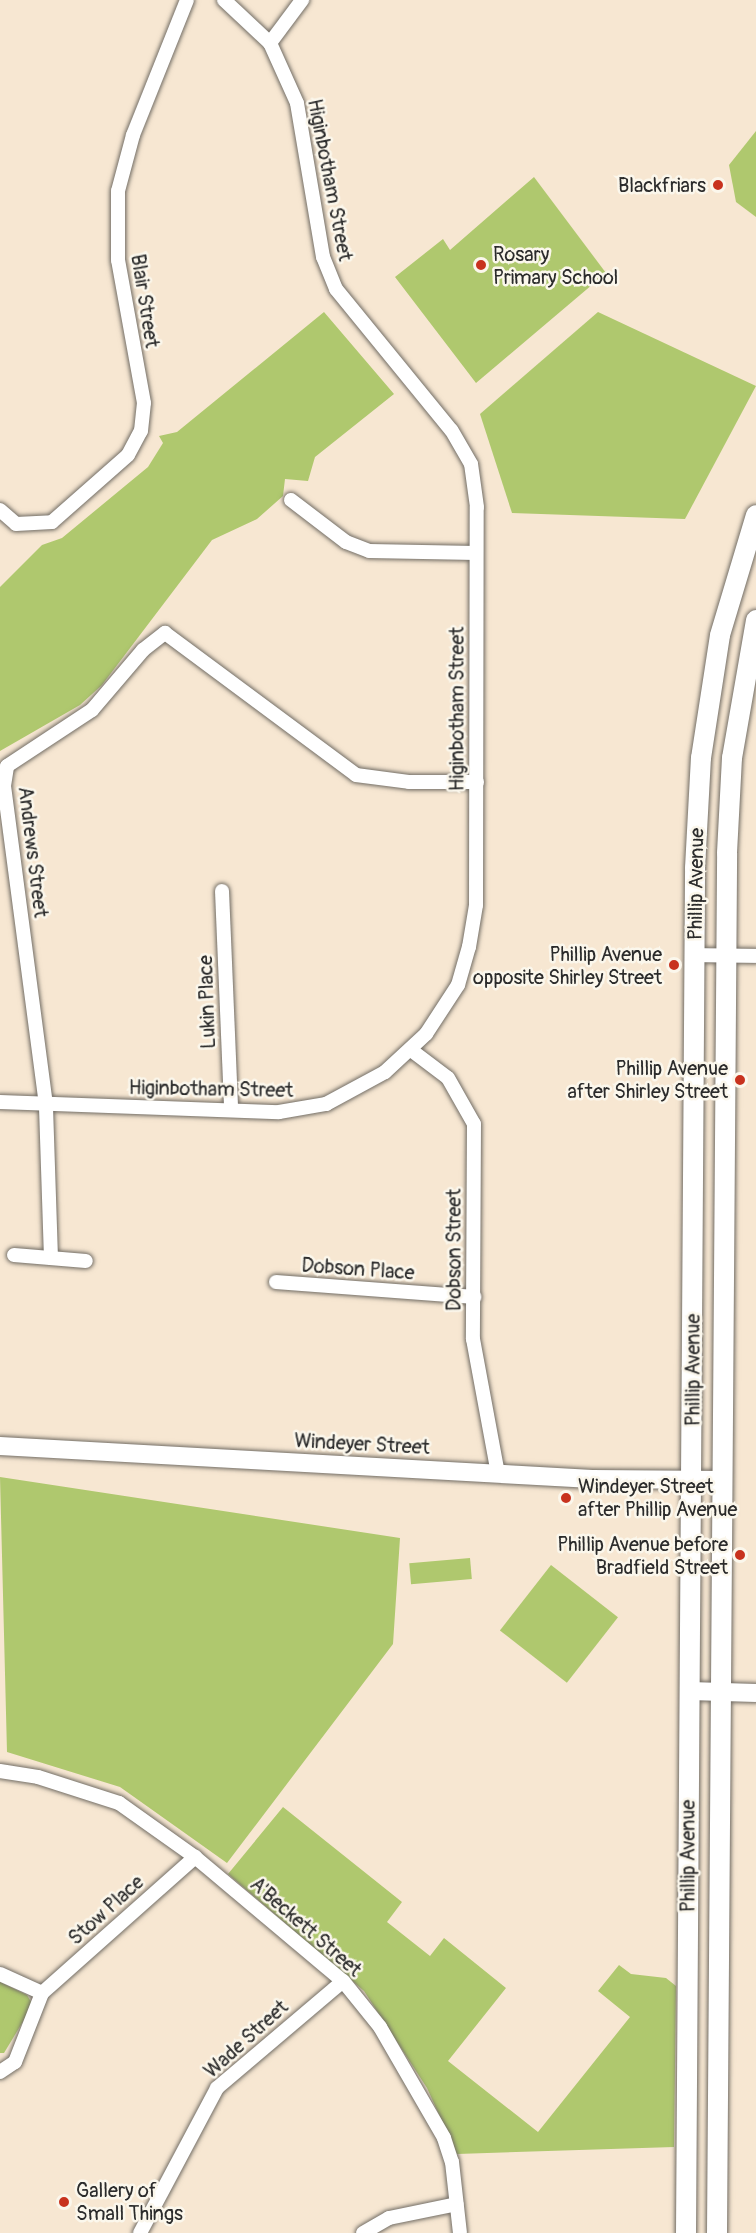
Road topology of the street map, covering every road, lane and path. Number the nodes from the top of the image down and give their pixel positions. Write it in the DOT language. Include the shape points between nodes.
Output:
graph roads {
  1 [pos="187,0"];
  2 [pos="224,0"];
  3 [pos="302,0"];
  4 [pos="270,43"];
  5 [pos="291,500"];
  6 [pos="0,510"];
  7 [pos="756,515"];
  8 [pos="476,553"];
  9 [pos="756,620"];
  10 [pos="477,782"];
  11 [pos="222,891"];
  12 [pos="695,955"];
  13 [pos="727,956"];
  14 [pos="756,956"];
  15 [pos="411,1050"];
  16 [pos="0,1102"];
  17 [pos="45,1105"];
  18 [pos="231,1110"];
  19 [pos="14,1255"];
  20 [pos="51,1258"];
  21 [pos="86,1261"];
  22 [pos="276,1282"];
  23 [pos="474,1297"];
  24 [pos="0,1446"];
  25 [pos="498,1474"];
  26 [pos="693,1480"];
  27 [pos="722,1480"];
  28 [pos="690,1691"];
  29 [pos="720,1693"];
  30 [pos="756,1693"];
  31 [pos="0,1771"];
  32 [pos="195,1857"];
  33 [pos="0,1974"];
  34 [pos="343,1981"];
  35 [pos="42,1993"];
  36 [pos="0,2072"];
  37 [pos="457,2204"];
  38 [pos="140,2233"];
  39 [pos="363,2233"];
  40 [pos="460,2233"];
  41 [pos="686,2233"];
  42 [pos="717,2233"];
  1 -- 6 [label="street, Blair Street" via="133,135 118,191 118,260 144,403 138,438 89,493 52,522 16,524"];
  2 -- 4 [label="street, Higinbotham Street"];
  3 -- 4 [label="street"];
  4 -- 8 [label="street, Higinbotham Street" via="297,103 328,274 349,308 451,430 471,464"];
  5 -- 8 [label="street" via="346,542 369,551"];
  7 -- 12 [label="main road, Phillip Avenue" via="720,635 709,703 695,867"];
  8 -- 10 [label="street, Higinbotham Street"];
  9 -- 13 [label="main road, Phillip Avenue" via="732,758"];
  10 -- 15 [label="street, Higinbotham Street" via="476,905 469,947 443,1011"];
  10 -- 17 [label="street, Andrews Street" via="409,782 356,775 179,640 165,633 154,639 92,710 15,759 4,776"];
  11 -- 18 [label="street, Lukin Place"];
  12 -- 13 [label="street"];
  12 -- 26 [label="main road, Phillip Avenue"];
  13 -- 14 [label="street"];
  13 -- 27 [label="main road, Phillip Avenue"];
  15 -- 18 [label="street, Higinbotham Street" via="385,1072 326,1104 297,1111"];
  15 -- 23 [label="street, Dobson Street" via="448,1078 474,1124"];
  16 -- 17 [label="street, Higinbotham Street"];
  17 -- 18 [label="street, Higinbotham Street"];
  17 -- 20 [label="street, Andrews Street"];
  19 -- 20 [label="street"];
  20 -- 21 [label="street"];
  22 -- 23 [label="street, Dobson Place"];
  23 -- 25 [label="street, Dobson Street" via="473,1339"];
  24 -- 25 [label="street, Windeyer Street"];
  25 -- 26 [label="street, Windeyer Street"];
  26 -- 27 [label="street, Windeyer Street"];
  26 -- 28 [label="main road, Phillip Avenue"];
  27 -- 29 [label="main road, Phillip Avenue"];
  28 -- 29 [label="street"];
  28 -- 41 [label="main road, Phillip Avenue"];
  29 -- 30 [label="street"];
  29 -- 42 [label="main road, Phillip Avenue"];
  31 -- 32 [label="street, A'Beckett Street" via="38,1777 119,1803"];
  32 -- 34 [label="street, A'Beckett Street"];
  32 -- 35 [label="street, Stow Place"];
  33 -- 35 [label="street"];
  34 -- 37 [label="street, A'Beckett Street" via="380,2027 444,2138"];
  34 -- 38 [label="street, Wade Street" via="217,2088"];
  35 -- 36 [label="street, Stow Place" via="15,2062"];
  37 -- 39 [label="street" via="389,2218"];
  37 -- 40 [label="street, A'Beckett Street"];
}
